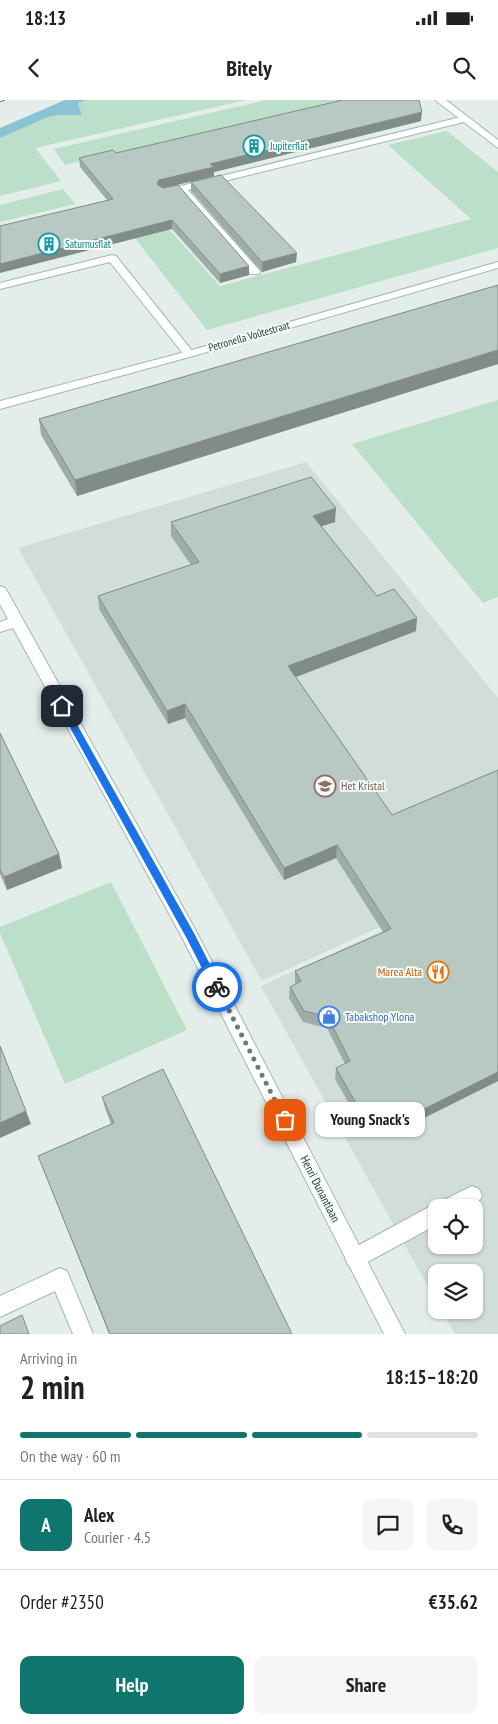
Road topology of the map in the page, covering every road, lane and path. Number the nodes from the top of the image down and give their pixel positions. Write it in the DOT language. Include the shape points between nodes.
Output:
graph roads {
  1 [pos="440,100"];
  2 [pos="465,119"];
  3 [pos="498,145"];
  4 [pos="182,189"];
  5 [pos="164,193"];
  6 [pos="498,265"];
  7 [pos="255,272"];
  8 [pos="0,286"];
  9 [pos="189,354"];
  10 [pos="0,405"];
  11 [pos="0,591"];
  12 [pos="8,625"];
  13 [pos="472,1196"];
  14 [pos="466,1199"];
  15 [pos="428,1218"];
  16 [pos="355,1258"];
  17 [pos="0,1307"];
  18 [pos="83,1334"];
  19 [pos="395,1334"];
  1 -- 2 [label="street"];
  2 -- 3 [label="street"];
  2 -- 4 [label="street"];
  4 -- 5 [label="street"];
  4 -- 7 [label="street"];
  6 -- 9 [label="street, Petronella Voûtestraat"];
  8 -- 9 [label="street" via="112,258"];
  9 -- 10 [label="street, Petronella Voûtestraat"];
  11 -- 12 [label="street"];
  12 -- 16 [label="street, Henri Dunantlaan" via="190,936"];
  13 -- 14 [label="street"];
  15 -- 16 [label="street"];
  16 -- 19 [label="street, Henri Dunantlaan"];
  17 -- 18 [label="street" via="60,1278"];
}
